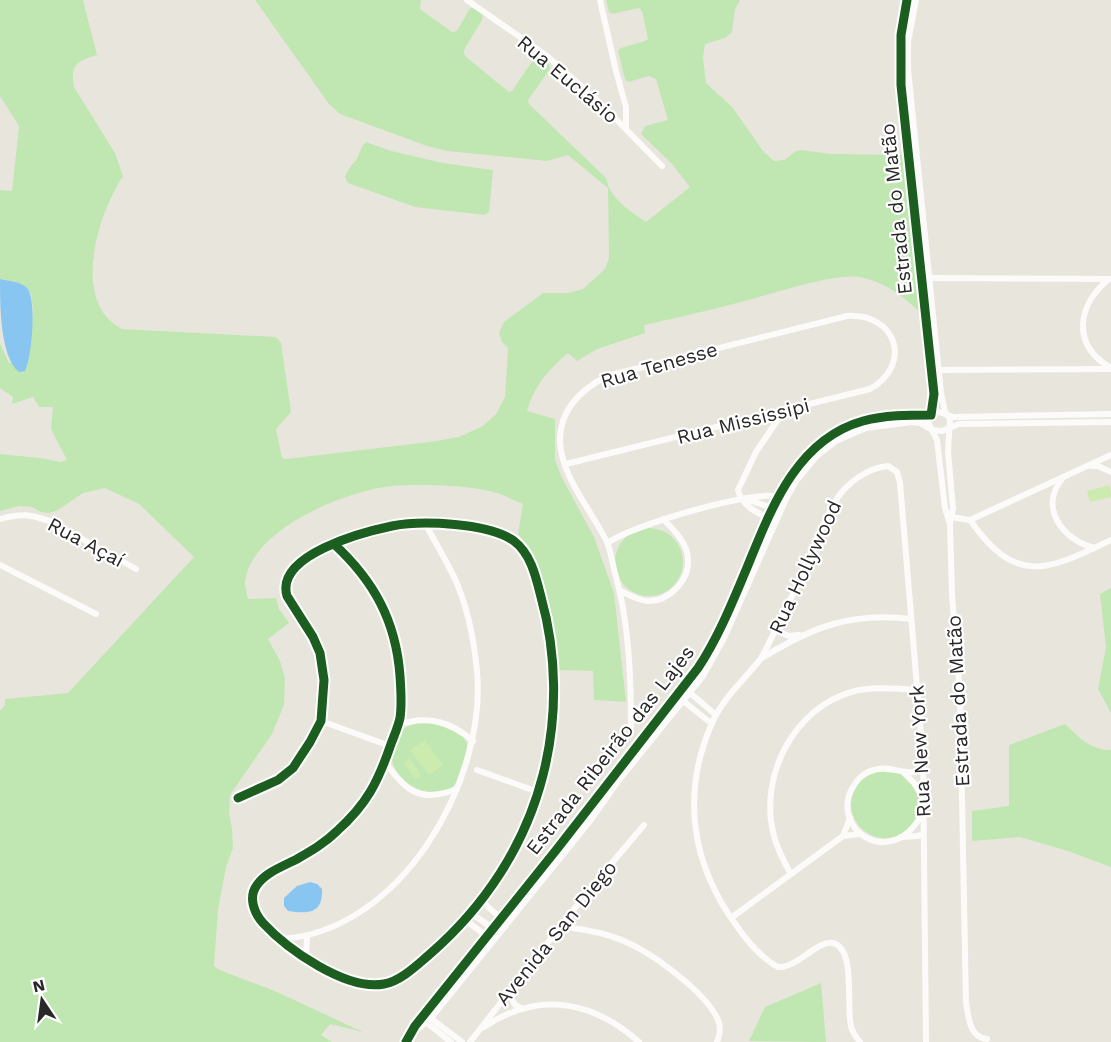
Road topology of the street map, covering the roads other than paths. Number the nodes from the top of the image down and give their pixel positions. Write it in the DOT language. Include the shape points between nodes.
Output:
graph roads {
  1 [pos="467,0"];
  2 [pos="600,0"];
  3 [pos="907,0"];
  4 [pos="916,0"];
  5 [pos="626,128"];
  6 [pos="662,166"];
  7 [pos="922,278"];
  8 [pos="930,278"];
  9 [pos="1110,279"];
  10 [pos="895,347"];
  11 [pos="1111,368"];
  12 [pos="931,370"];
  13 [pos="939,370"];
  14 [pos="783,411"];
  15 [pos="945,412"];
  16 [pos="1111,414"];
  17 [pos="931,415"];
  18 [pos="1111,422"];
  19 [pos="949,427"];
  20 [pos="932,430"];
  21 [pos="1111,455"];
  22 [pos="566,464"];
  23 [pos="888,466"];
  24 [pos="1087,466"];
  25 [pos="1111,472"];
  26 [pos="1064,476"];
  27 [pos="779,495"];
  28 [pos="744,499"];
  29 [pos="786,499"];
  30 [pos="772,507"];
  31 [pos="780,511"];
  32 [pos="768,517"];
  33 [pos="0,519"];
  34 [pos="663,519"];
  35 [pos="776,520"];
  36 [pos="950,520"];
  37 [pos="970,520"];
  38 [pos="425,523"];
  39 [pos="1111,540"];
  40 [pos="608,543"];
  41 [pos="334,544"];
  42 [pos="1095,548"];
  43 [pos="0,565"];
  44 [pos="136,569"];
  45 [pos="621,591"];
  46 [pos="96,614"];
  47 [pos="911,619"];
  48 [pos="776,630"];
  49 [pos="803,634"];
  50 [pos="761,659"];
  51 [pos="684,688"];
  52 [pos="919,690"];
  53 [pos="690,693"];
  54 [pos="678,696"];
  55 [pos="684,701"];
  56 [pos="716,715"];
  57 [pos="321,721"];
  58 [pos="712,724"];
  59 [pos="398,725"];
  60 [pos="631,727"];
  61 [pos="473,741"];
  62 [pos="390,746"];
  63 [pos="468,756"];
  64 [pos="923,759"];
  65 [pos="386,763"];
  66 [pos="477,770"];
  67 [pos="901,771"];
  68 [pos="461,778"];
  69 [pos="457,789"];
  70 [pos="538,792"];
  71 [pos="440,796"];
  72 [pos="238,798"];
  73 [pos="924,800"];
  74 [pos="450,806"];
  75 [pos="925,808"];
  76 [pos="850,818"];
  77 [pos="644,825"];
  78 [pos="924,833"];
  79 [pos="860,834"];
  80 [pos="843,836"];
  81 [pos="901,837"];
  82 [pos="790,873"];
  83 [pos="481,901"];
  84 [pos="471,913"];
  85 [pos="503,915"];
  86 [pos="512,917"];
  87 [pos="731,918"];
  88 [pos="465,920"];
  89 [pos="562,926"];
  90 [pos="493,928"];
  91 [pos="499,933"];
  92 [pos="307,936"];
  93 [pos="487,936"];
  94 [pos="281,939"];
  95 [pos="493,941"];
  96 [pos="306,958"];
  97 [pos="508,992"];
  98 [pos="522,1008"];
  99 [pos="425,1014"];
  100 [pos="429,1021"];
  101 [pos="476,1033"];
  102 [pos="407,1039"];
  103 [pos="987,1039"];
  104 [pos="451,1042"];
  105 [pos="462,1042"];
  106 [pos="470,1042"];
  107 [pos="639,1042"];
  108 [pos="717,1042"];
  109 [pos="860,1042"];
  110 [pos="926,1042"];
  1 -- 5 [label="street, Rua Euclásio" via="547,56"];
  2 -- 5 [label="street" via="626,106"];
  3 -- 7 [label="street, Estrada do Matão" via="901,35 901,85"];
  4 -- 8 [label="street, Estrada do Matão" via="908,42 908,69"];
  5 -- 6 [label="street, Rua Euclásio"];
  7 -- 8 [label="street"];
  7 -- 12 [label="street, Estrada do Matão"];
  8 -- 9 [label="street"];
  8 -- 13 [label="street, Estrada do Matão"];
  9 -- 11 [label="street" via="1087,305 1083,324 1087,344"];
  10 -- 14 [label="street, Rua Mississipi" via="891,369 879,384"];
  10 -- 22 [label="street, Rua Tenesse" via="874,318 847,316 606,376 580,393 569,407 560,437"];
  11 -- 13 [label="street"];
  12 -- 13 [label="street"];
  12 -- 17 [label="street, Estrada do Matão"];
  13 -- 15 [label="street, Estrada do Matão"];
  14 -- 22 [label="street, Rua Mississipi"];
  14 -- 28 [label="street" via="740,481 738,490"];
  15 -- 16 [label="street" via="954,417"];
  15 -- 17 [label="street"];
  15 -- 19 [label="street" via="950,419"];
  17 -- 20 [label="street, Estrada do Matão" via="928,422"];
  17 -- 27 [label="street, Estrada Ribeirão das Lajes" via="889,416 837,432 801,463"];
  18 -- 19 [label="street" via="975,423"];
  19 -- 20 [label="street"];
  19 -- 36 [label="street"];
  20 -- 29 [label="street, Estrada Ribeirão das Lajes" via="912,423 850,433 816,457"];
  20 -- 36 [label="street, Estrada do Matão" via="939,447"];
  21 -- 24 [label="street"];
  22 -- 40 [label="street, Rua Tenesse"];
  23 -- 47 [label="street, Rua New York" via="897,472 900,483"];
  23 -- 48 [label="street, Rua Hollywood" via="867,472 842,490 822,525"];
  24 -- 25 [label="street"];
  24 -- 26 [label="street"];
  26 -- 37 [label="street"];
  26 -- 42 [label="street" via="1055,491 1056,519 1074,540"];
  27 -- 28 [label="street"];
  27 -- 29 [label="street"];
  27 -- 30 [label="street, Estrada Ribeirão das Lajes"];
  28 -- 30 [label="street"];
  28 -- 32 [label="street" via="748,506"];
  28 -- 34 [label="street"];
  29 -- 31 [label="street, Estrada Ribeirão das Lajes"];
  30 -- 31 [label="street"];
  30 -- 32 [label="street, Estrada Ribeirão das Lajes"];
  31 -- 35 [label="street, Estrada Ribeirão das Lajes"];
  32 -- 35 [label="street"];
  32 -- 51 [label="street, Estrada Ribeirão das Lajes" via="713,642"];
  33 -- 44 [label="street, Rua Açaí" via="19,514 41,518"];
  34 -- 40 [label="street" via="621,533"];
  34 -- 45 [label="street" via="685,547 688,558 683,579 667,596 656,600 642,600"];
  35 -- 53 [label="street, Estrada Ribeirão das Lajes" via="724,638"];
  36 -- 37 [label="street"];
  36 -- 103 [label="street, Estrada do Matão" via="960,694 966,1003 972,1031"];
  37 -- 42 [label="street" via="985,542 1005,559 1020,565 1057,564"];
  38 -- 41 [label="street" via="383,528"];
  38 -- 61 [label="street" via="455,579 471,625 478,691"];
  38 -- 70 [label="street" via="502,535 514,541 528,558 547,622 554,698 547,758"];
  39 -- 42 [label="street"];
  40 -- 45 [label="street, Rua Tenesse"];
  41 -- 57 [label="street" via="297,566 288,576 285,589 320,653 324,680"];
  41 -- 59 [label="street" via="364,574 392,628 399,662"];
  43 -- 46 [label="street"];
  45 -- 60 [label="street, Rua Tenesse" via="630,672"];
  47 -- 49 [label="street, Rua Hollywood" via="886,616 844,621"];
  47 -- 52 [label="street, Rua New York"];
  48 -- 49 [label="street" via="789,636"];
  48 -- 50 [label="street, Rua Hollywood"];
  49 -- 50 [label="street, Rua Hollywood"];
  50 -- 56 [label="street, Rua Hollywood"];
  51 -- 53 [label="street"];
  51 -- 54 [label="street, Estrada Ribeirão das Lajes"];
  52 -- 64 [label="street, Rua New York"];
  52 -- 82 [label="street" via="855,691 816,711 792,736 781,755 770,795 774,836"];
  53 -- 55 [label="street, Estrada Ribeirão das Lajes"];
  53 -- 56 [label="street"];
  54 -- 55 [label="street"];
  54 -- 85 [label="street, Estrada Ribeirão das Lajes"];
  55 -- 58 [label="street"];
  55 -- 86 [label="street, Estrada Ribeirão das Lajes"];
  56 -- 58 [label="street, Rua Hollywood"];
  57 -- 62 [label="street"];
  57 -- 72 [label="street" via="292,768 278,780"];
  58 -- 87 [label="street, Rua Hollywood" via="696,773 694,824 708,877"];
  59 -- 61 [label="street" via="435,720 456,728"];
  59 -- 62 [label="street"];
  61 -- 63 [label="street"];
  62 -- 65 [label="street"];
  63 -- 66 [label="street"];
  63 -- 68 [label="street"];
  64 -- 67 [label="street" via="915,772"];
  64 -- 73 [label="street, Rua New York"];
  65 -- 71 [label="street" via="408,788"];
  65 -- 94 [label="street" via="367,798 334,835 259,882 253,894 254,906 263,923"];
  66 -- 68 [label="street"];
  66 -- 70 [label="street"];
  67 -- 73 [label="street"];
  67 -- 76 [label="street" via="877,768 857,780 848,801"];
  68 -- 69 [label="street"];
  69 -- 71 [label="street"];
  69 -- 74 [label="street"];
  70 -- 83 [label="street" via="516,847"];
  71 -- 74 [label="street"];
  73 -- 75 [label="street, Rua New York"];
  74 -- 92 [label="street" via="426,848 387,890 354,915"];
  75 -- 78 [label="street, Rua New York"];
  75 -- 81 [label="street"];
  76 -- 79 [label="street"];
  76 -- 80 [label="street"];
  77 -- 89 [label="street, Avenida San Diego"];
  78 -- 81 [label="street"];
  78 -- 110 [label="street, Rua New York"];
  79 -- 80 [label="street"];
  79 -- 81 [label="street" via="881,842"];
  80 -- 82 [label="street"];
  82 -- 87 [label="street"];
  83 -- 84 [label="street"];
  83 -- 85 [label="street"];
  84 -- 88 [label="street"];
  84 -- 90 [label="street"];
  85 -- 86 [label="street"];
  85 -- 90 [label="street, Estrada Ribeirão das Lajes"];
  86 -- 91 [label="street, Estrada Ribeirão das Lajes"];
  87 -- 109 [label="street, Rua Hollywood" via="762,956 778,967 791,965 825,944 840,946 847,959 851,1027"];
  88 -- 93 [label="street"];
  88 -- 96 [label="street" via="414,968 385,984 346,978"];
  89 -- 97 [label="street, Avenida San Diego"];
  89 -- 108 [label="street" via="606,934 666,965 714,1012 720,1030"];
  90 -- 91 [label="street"];
  90 -- 93 [label="street, Estrada Ribeirão das Lajes"];
  91 -- 95 [label="street, Estrada Ribeirão das Lajes"];
  92 -- 94 [label="street"];
  92 -- 96 [label="street"];
  93 -- 95 [label="street"];
  93 -- 99 [label="street, Estrada Ribeirão das Lajes"];
  94 -- 96 [label="street"];
  95 -- 100 [label="street, Estrada Ribeirão das Lajes"];
  97 -- 98 [label="street" via="515,1005"];
  97 -- 101 [label="street, Avenida San Diego"];
  98 -- 101 [label="street"];
  98 -- 107 [label="street" via="555,1004 578,1007 612,1021"];
  99 -- 100 [label="street"];
  99 -- 102 [label="street, Estrada Ribeirão das Lajes"];
  100 -- 102 [label="street, Estrada Ribeirão das Lajes"];
  100 -- 104 [label="street"];
  100 -- 105 [label="street"];
  101 -- 106 [label="street, Avenida San Diego"];
}
